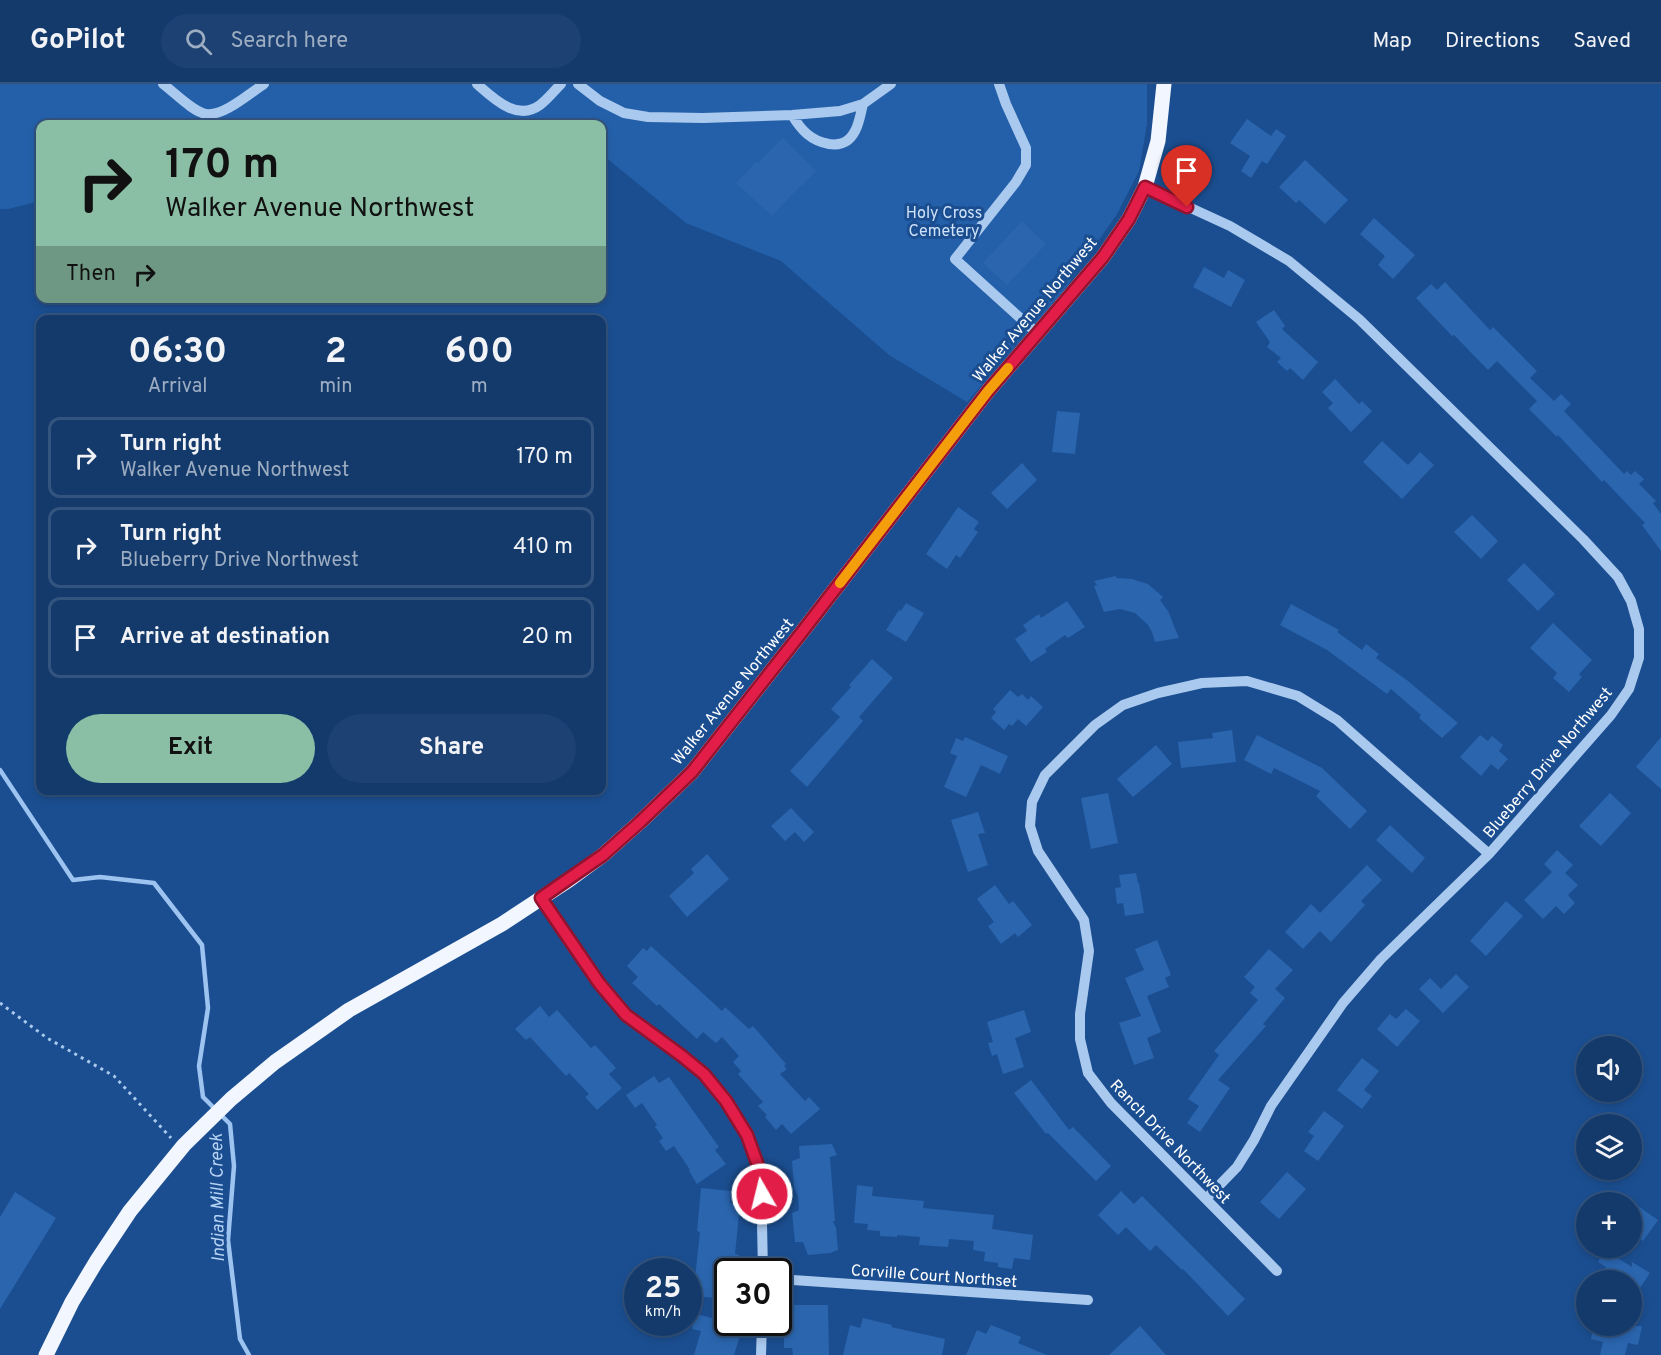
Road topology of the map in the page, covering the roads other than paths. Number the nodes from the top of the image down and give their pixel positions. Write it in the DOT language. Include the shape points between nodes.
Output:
graph roads {
  1 [pos="163,84"];
  2 [pos="264,84"];
  3 [pos="477,84"];
  4 [pos="561,84"];
  5 [pos="578,84"];
  6 [pos="891,84"];
  7 [pos="999,84"];
  8 [pos="1164,84"];
  9 [pos="863,105"];
  10 [pos="792,115"];
  11 [pos="1145,187"];
  12 [pos="1038,334"];
  13 [pos="1489,854"];
  14 [pos="541,898"];
  15 [pos="1206,1199"];
  16 [pos="763,1258"];
  17 [pos="1277,1271"];
  18 [pos="792,1280"];
  19 [pos="1088,1300"];
  20 [pos="761,1336"];
  21 [pos="46,1355"];
  22 [pos="760,1355"];
  1 -- 2 [label="street" via="205,114 228,108"];
  3 -- 4 [label="street" via="504,106 522,110 539,106"];
  5 -- 10 [label="street" via="600,101 635,116"];
  6 -- 9 [label="street"];
  7 -- 12 [label="street" via="1026,148 1026,165 955,259"];
  8 -- 11 [label="main road, Walker Avenue Northwest" via="1158,141"];
  9 -- 10 [label="street"];
  9 -- 10 [label="street" via="853,134 842,144 813,139"];
  11 -- 12 [label="main road, Walker Avenue Northwest" via="1103,257"];
  11 -- 13 [label="street, Blueberry Drive Northwest" via="1230,226 1289,261 1321,287 1359,319 1618,577 1639,628 1639,658 1629,689 1611,715"];
  12 -- 14 [label="main road, Walker Avenue Northwest" via="988,391 692,772 603,855"];
  13 -- 15 [label="street, Blueberry Drive Northwest" via="1381,959 1343,1003 1270,1106 1237,1167"];
  13 -- 15 [label="street, Ranch Drive Northwest" via="1337,720 1298,696 1247,681 1202,684 1123,705 1095,725 1045,776 1032,802 1030,826 1038,851 1084,920 1089,951 1080,1039 1088,1073 1111,1102"];
  14 -- 16 [label="street" via="599,983 626,1015 704,1074 747,1135 761,1174"];
  14 -- 21 [label="main road, Walker Avenue Northwest" via="349,1010 274,1062 231,1099 183,1147 130,1211 72,1302"];
  15 -- 17 [label="street, Ranch Drive Northwest"];
  18 -- 19 [label="street, Corville Court Northset"];
  20 -- 22 [label="street"];
}
